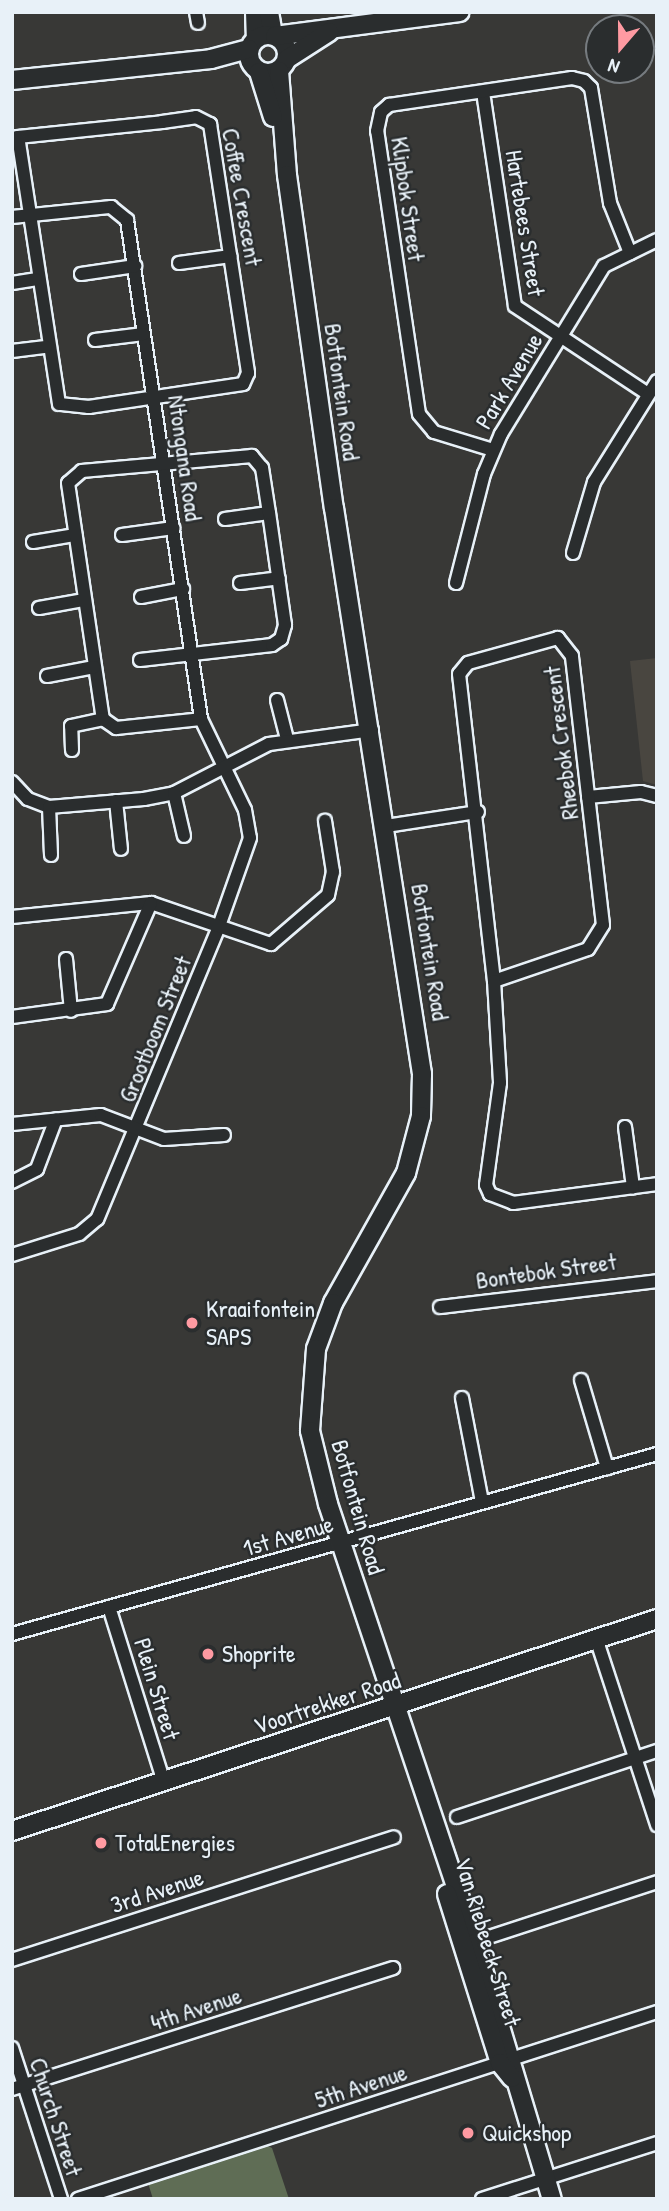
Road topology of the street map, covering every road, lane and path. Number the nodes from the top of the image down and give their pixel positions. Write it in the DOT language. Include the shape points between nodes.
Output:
graph roads {
  1 [pos="255,12"];
  2 [pos="269,12"];
  3 [pos="459,12"];
  4 [pos="328,32"];
  5 [pos="261,50"];
  6 [pos="283,65"];
  7 [pos="12,80"];
  8 [pos="483,92"];
  9 [pos="15,137"];
  10 [pos="287,175"];
  11 [pos="27,215"];
  12 [pos="12,216"];
  13 [pos="657,240"];
  14 [pos="629,253"];
  15 [pos="231,256"];
  16 [pos="179,263"];
  17 [pos="135,267"];
  18 [pos="81,274"];
  19 [pos="36,279"];
  20 [pos="12,283"];
  21 [pos="144,334"];
  22 [pos="559,339"];
  23 [pos="95,340"];
  24 [pos="46,347"];
  25 [pos="12,351"];
  26 [pos="657,381"];
  27 [pos="648,394"];
  28 [pos="155,399"];
  29 [pos="493,450"];
  30 [pos="163,461"];
  31 [pos="269,513"];
  32 [pos="225,519"];
  33 [pos="174,528"];
  34 [pos="75,535"];
  35 [pos="122,535"];
  36 [pos="33,542"];
  37 [pos="573,553"];
  38 [pos="279,578"];
  39 [pos="240,583"];
  40 [pos="456,583"];
  41 [pos="183,590"];
  42 [pos="141,597"];
  43 [pos="85,600"];
  44 [pos="39,608"];
  45 [pos="194,655"];
  46 [pos="140,660"];
  47 [pos="94,667"];
  48 [pos="47,676"];
  49 [pos="277,701"];
  50 [pos="103,719"];
  51 [pos="201,719"];
  52 [pos="372,730"];
  53 [pos="287,739"];
  54 [pos="72,750"];
  55 [pos="222,767"];
  56 [pos="13,785"];
  57 [pos="174,793"];
  58 [pos="657,796"];
  59 [pos="588,797"];
  60 [pos="116,801"];
  61 [pos="49,807"];
  62 [pos="478,811"];
  63 [pos="326,821"];
  64 [pos="386,826"];
  65 [pos="184,836"];
  66 [pos="121,849"];
  67 [pos="51,855"];
  68 [pos="151,903"];
  69 [pos="12,917"];
  70 [pos="218,929"];
  71 [pos="66,959"];
  72 [pos="494,981"];
  73 [pos="71,1011"];
  74 [pos="12,1017"];
  75 [pos="56,1119"];
  76 [pos="12,1124"];
  77 [pos="625,1127"];
  78 [pos="136,1130"];
  79 [pos="224,1135"];
  80 [pos="12,1182"];
  81 [pos="657,1184"];
  82 [pos="633,1187"];
  83 [pos="12,1255"];
  84 [pos="657,1281"];
  85 [pos="440,1307"];
  86 [pos="581,1380"];
  87 [pos="463,1398"];
  88 [pos="657,1454"];
  89 [pos="607,1468"];
  90 [pos="482,1502"];
  91 [pos="341,1542"];
  92 [pos="109,1607"];
  93 [pos="657,1619"];
  94 [pos="12,1634"];
  95 [pos="596,1638"];
  96 [pos="395,1707"];
  97 [pos="657,1751"];
  98 [pos="635,1758"];
  99 [pos="164,1783"];
  100 [pos="457,1817"];
  101 [pos="657,1825"];
  102 [pos="12,1830"];
  103 [pos="394,1837"];
  104 [pos="657,1882"];
  105 [pos="492,1936"];
  106 [pos="12,1959"];
  107 [pos="393,1968"];
  108 [pos="657,2012"];
  109 [pos="12,2048"];
  110 [pos="506,2062"];
  111 [pos="18,2088"];
  112 [pos="657,2143"];
  113 [pos="546,2181"];
  114 [pos="61,2199"];
  115 [pos="78,2199"];
  116 [pos="482,2199"];
  117 [pos="552,2199"];
  1 -- 5 [label="main road, Botfontein Road"];
  2 -- 5 [label="main road, Botfontein Road"];
  3 -- 4 [label="main road"];
  4 -- 5 [label="main road"];
  4 -- 6 [label="main road"];
  5 -- 6 [label="main road"];
  5 -- 6 [label="main road" via="286,46"];
  5 -- 7 [label="main road"];
  5 -- 10 [label="main road, Botfontein Road"];
  6 -- 10 [label="main road, Botfontein Road"];
  8 -- 14 [label="street, Klipbok Street" via="572,78 591,88 610,203"];
  8 -- 22 [label="street, Hartebees Street" via="515,306"];
  8 -- 29 [label="street, Klipbok Street" via="389,105 381,112 377,131 422,422 434,432"];
  9 -- 11 [label="street"];
  9 -- 15 [label="street, Coffee Crescent" via="204,118 213,131"];
  10 -- 52 [label="main road, Botfontein Road"];
  11 -- 12 [label="street, Ntongana Road"];
  11 -- 17 [label="street, Ntongana Road" via="116,208 127,220"];
  11 -- 19 [label="street"];
  13 -- 14 [label="street, Park Avenue"];
  14 -- 22 [label="street, Park Avenue" via="604,267"];
  15 -- 16 [label="street"];
  15 -- 28 [label="street, Coffee Crescent" via="246,381 235,388"];
  17 -- 18 [label="street"];
  17 -- 21 [label="street, Ntongana Road"];
  19 -- 20 [label="street"];
  19 -- 24 [label="street"];
  21 -- 23 [label="street"];
  21 -- 28 [label="street, Ntongana Road"];
  22 -- 27 [label="street, Hartebees Street"];
  22 -- 29 [label="street, Park Avenue"];
  24 -- 25 [label="street"];
  24 -- 28 [label="street" via="54,397 62,406"];
  26 -- 27 [label="street"];
  27 -- 37 [label="street" via="594,482"];
  28 -- 30 [label="street, Ntongana Road"];
  29 -- 40 [label="street, Park Avenue"];
  30 -- 31 [label="street" via="252,456 262,468"];
  30 -- 33 [label="street, Ntongana Road"];
  30 -- 34 [label="street" via="72,476 68,487"];
  31 -- 32 [label="street"];
  31 -- 38 [label="street"];
  33 -- 35 [label="street"];
  33 -- 41 [label="street, Ntongana Road"];
  34 -- 36 [label="street"];
  34 -- 43 [label="street"];
  38 -- 39 [label="street"];
  38 -- 45 [label="street" via="285,625 281,639 272,645"];
  41 -- 42 [label="street"];
  41 -- 45 [label="street, Ntongana Road"];
  43 -- 44 [label="street"];
  43 -- 47 [label="street"];
  45 -- 46 [label="street"];
  45 -- 51 [label="street, Ntongana Road"];
  47 -- 48 [label="street"];
  47 -- 50 [label="street"];
  49 -- 53 [label="street"];
  50 -- 51 [label="street" via="120,728"];
  50 -- 54 [label="street" via="71,726"];
  51 -- 55 [label="street, Ntongana Road"];
  52 -- 53 [label="street"];
  52 -- 64 [label="main road, Botfontein Road"];
  53 -- 55 [label="street"];
  55 -- 57 [label="street"];
  55 -- 70 [label="street, Grootboom Street" via="245,810 250,838"];
  56 -- 61 [label="street" via="28,799"];
  57 -- 60 [label="street"];
  57 -- 65 [label="street"];
  58 -- 59 [label="street" via="641,792"];
  59 -- 62 [label="street, Rheebok Crescent" via="572,656 565,642 552,637 468,663 459,674"];
  59 -- 72 [label="street, Rheebok Crescent" via="601,935 588,949"];
  60 -- 61 [label="street"];
  60 -- 66 [label="street"];
  61 -- 67 [label="street"];
  62 -- 64 [label="street"];
  62 -- 72 [label="street, Rheebok Crescent"];
  63 -- 70 [label="street" via="331,886 317,907 271,944"];
  64 -- 91 [label="main road, Botfontein Road" via="421,1061 421,1116 406,1173 333,1303 316,1349 310,1430"];
  68 -- 69 [label="street"];
  68 -- 70 [label="street"];
  68 -- 73 [label="street" via="110,1001"];
  70 -- 78 [label="street, Grootboom Street"];
  71 -- 73 [label="street"];
  72 -- 82 [label="street, Rheebok Crescent" via="500,1083 486,1175 490,1194 513,1203"];
  73 -- 74 [label="street"];
  75 -- 76 [label="street"];
  75 -- 78 [label="street" via="101,1115"];
  75 -- 80 [label="street" via="37,1169"];
  77 -- 82 [label="street"];
  78 -- 79 [label="street" via="164,1139"];
  78 -- 83 [label="street, Grootboom Street" via="89,1228"];
  81 -- 82 [label="street, Rheebok Crescent"];
  84 -- 85 [label="street, Bontebok Street"];
  86 -- 89 [label="street"];
  87 -- 90 [label="street"];
  88 -- 89 [label="street, 1st Avenue"];
  89 -- 90 [label="street, 1st Avenue"];
  90 -- 91 [label="street, 1st Avenue"];
  91 -- 92 [label="street, 1st Avenue"];
  91 -- 96 [label="main road, Botfontein Road"];
  92 -- 94 [label="street, 1st Avenue"];
  92 -- 99 [label="street, Plein Street"];
  93 -- 95 [label="main road, Voortrekker Road"];
  95 -- 96 [label="main road, Voortrekker Road"];
  95 -- 98 [label="street"];
  96 -- 99 [label="main road, Voortrekker Road"];
  96 -- 110 [label="main road, Van Riebeeck Street" via="429,1816 431,1843"];
  97 -- 98 [label="street"];
  98 -- 100 [label="street"];
  98 -- 101 [label="street"];
  99 -- 102 [label="main road, Voortrekker Road"];
  103 -- 106 [label="street, 3rd Avenue"];
  104 -- 105 [label="street"];
  107 -- 111 [label="street, 4th Avenue"];
  108 -- 110 [label="street, 5th Avenue"];
  109 -- 111 [label="street, Church Street"];
  110 -- 113 [label="main road, Van Riebeeck Street"];
  110 -- 115 [label="street, 5th Avenue"];
  111 -- 114 [label="street, Church Street"];
  112 -- 113 [label="street"];
  113 -- 116 [label="street"];
  113 -- 117 [label="main road, Van Riebeeck Street"];
}
